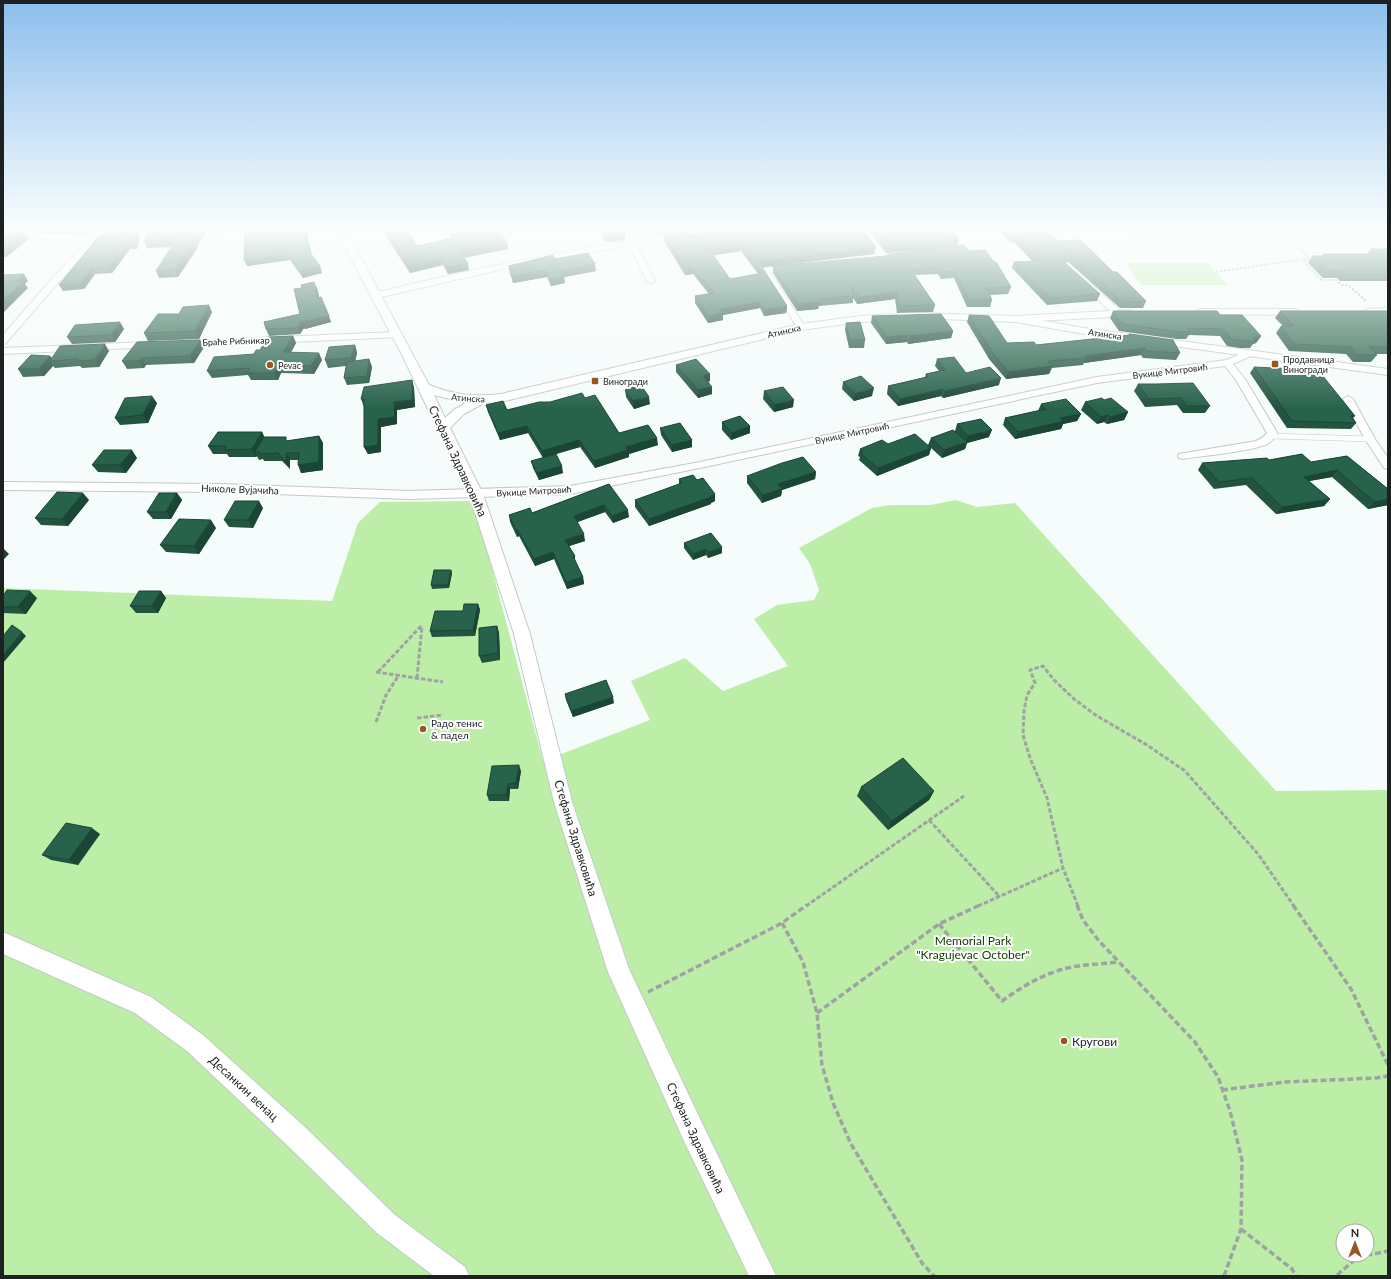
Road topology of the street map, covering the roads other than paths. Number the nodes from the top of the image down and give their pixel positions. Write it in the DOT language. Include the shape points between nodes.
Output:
graph roads {
  1 [pos="46,290"];
  2 [pos="374,290"];
  3 [pos="400,290"];
  4 [pos="777,290"];
  5 [pos="1092,290"];
  6 [pos="377,295"];
  7 [pos="1388,311"];
  8 [pos="1307,312"];
  9 [pos="1362,312"];
  10 [pos="1117,313"];
  11 [pos="1141,313"];
  12 [pos="1189,313"];
  13 [pos="1060,316"];
  14 [pos="1016,319"];
  15 [pos="801,327"];
  16 [pos="1077,330"];
  17 [pos="397,335"];
  18 [pos="3,341"];
  19 [pos="161,344"];
  20 [pos="176,344"];
  21 [pos="3,351"];
  22 [pos="1248,354"];
  23 [pos="1227,363"];
  24 [pos="1388,372"];
  25 [pos="425,388"];
  26 [pos="1348,399"];
  27 [pos="480,401"];
  28 [pos="444,428"];
  29 [pos="1271,436"];
  30 [pos="1370,439"];
  31 [pos="1183,456"];
  32 [pos="1387,464"];
  33 [pos="3,486"];
  34 [pos="476,494"];
  35 [pos="3,943"];
  36 [pos="456,1276"];
  37 [pos="763,1276"];
  1 -- 18 [label="street"];
  2 -- 6 [label="street, Стефана Здравковића"];
  3 -- 6 [label="street"];
  4 -- 15 [label="street"];
  5 -- 10 [label="street"];
  6 -- 17 [label="street, Стефана Здравковића"];
  7 -- 9 [label="street"];
  8 -- 12 [label="street"];
  10 -- 11 [label="street"];
  10 -- 13 [label="street"];
  13 -- 14 [label="street"];
  13 -- 16 [label="street" via="1061,322"];
  14 -- 15 [label="street, Атинска" via="908,316"];
  14 -- 16 [label="street, Атинска"];
  15 -- 27 [label="street, Атинска"];
  16 -- 22 [label="street, Атинска"];
  17 -- 20 [label="street, Браће Рибникар"];
  17 -- 25 [label="street, Стефана Здравковића"];
  19 -- 21 [label="street"];
  22 -- 23 [label="street, Вукице Митровић"];
  22 -- 24 [label="street, Атинска"];
  23 -- 29 [label="street" via="1240,379 1270,428"];
  23 -- 34 [label="street, Вукице Митровић" via="1097,380 700,465 570,490"];
  25 -- 27 [label="street, Атинска" via="448,397"];
  25 -- 28 [label="street, Стефана Здравковића"];
  26 -- 30 [label="street"];
  27 -- 28 [label="street" via="449,419"];
  28 -- 34 [label="street, Стефана Здравковића"];
  29 -- 30 [label="lane"];
  29 -- 31 [label="street" via="1267,441 1257,444"];
  30 -- 32 [label="street"];
  33 -- 34 [label="street, Николе Вујачића" via="205,487 410,495"];
  34 -- 37 [label="street, Стефана Здравковића" via="522,634 563,802 619,972 692,1132"];
  35 -- 36 [label="street, Десанкин венац" via="149,1009 194,1043 297,1137 386,1224"];
}
